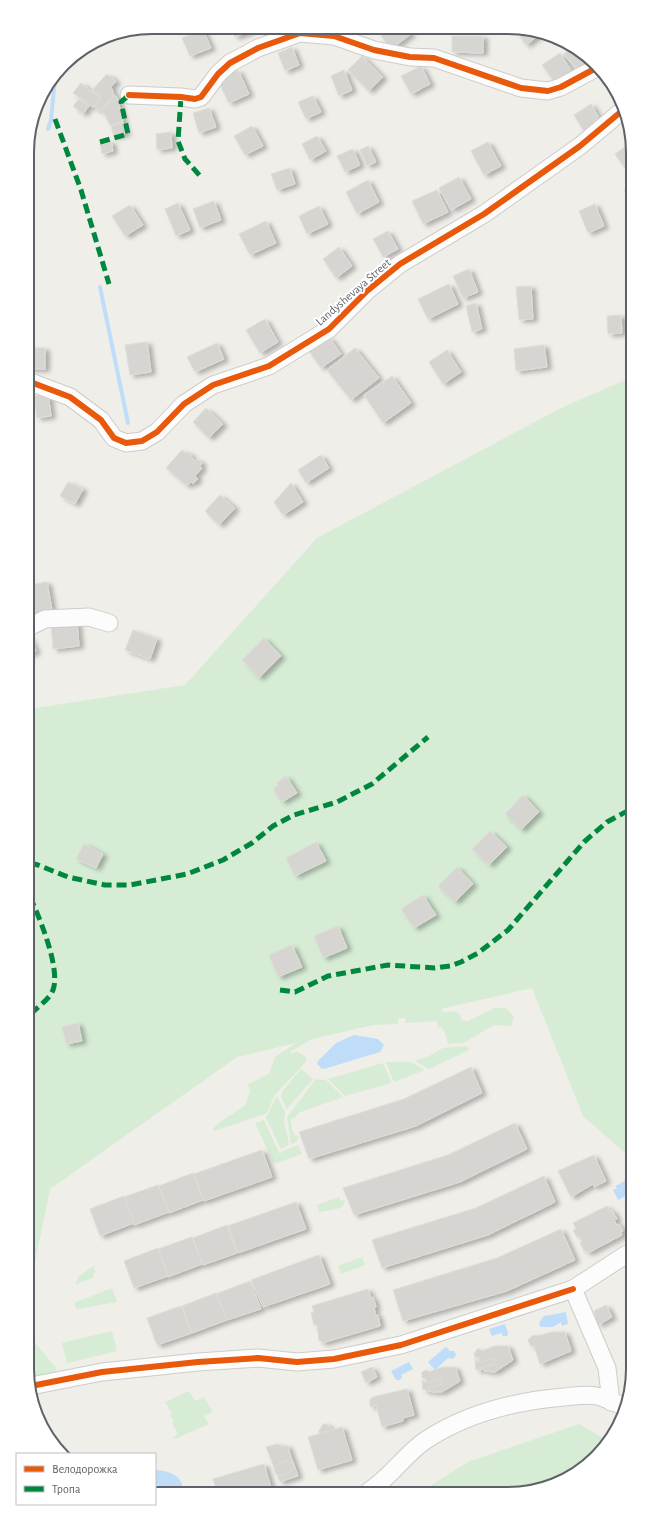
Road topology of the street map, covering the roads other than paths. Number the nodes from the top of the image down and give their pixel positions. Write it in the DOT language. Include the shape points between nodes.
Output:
graph roads {
  1 [pos="297,34"];
  2 [pos="311,34"];
  3 [pos="592,70"];
  4 [pos="129,95"];
  5 [pos="619,113"];
  6 [pos="34,383"];
  7 [pos="109,623"];
  8 [pos="34,624"];
  9 [pos="626,1255"];
  10 [pos="573,1289"];
  11 [pos="35,1385"];
  12 [pos="618,1405"];
  13 [pos="374,1487"];
  1 -- 4 [label="street" via="258,48 230,63 200,97 195,99"];
  2 -- 3 [label="street" via="334,36 374,50 410,57 434,58 522,88 548,91"];
  5 -- 6 [label="street, Landyshevaya Street" via="580,146 484,214 400,264 367,291 329,329 269,366 213,384 184,404 157,432 142,441 126,443 114,438 101,420 70,397"];
  7 -- 8 [label="street" via="89,617 45,619"];
  9 -- 10 [label="street"];
  10 -- 11 [label="street" via="401,1345 334,1359 297,1362 258,1358 198,1362 102,1372"];
  10 -- 12 [label="street" via="607,1368"];
  12 -- 13 [label="street" via="599,1396 583,1395 541,1399 494,1409 450,1426 424,1441"];
}
